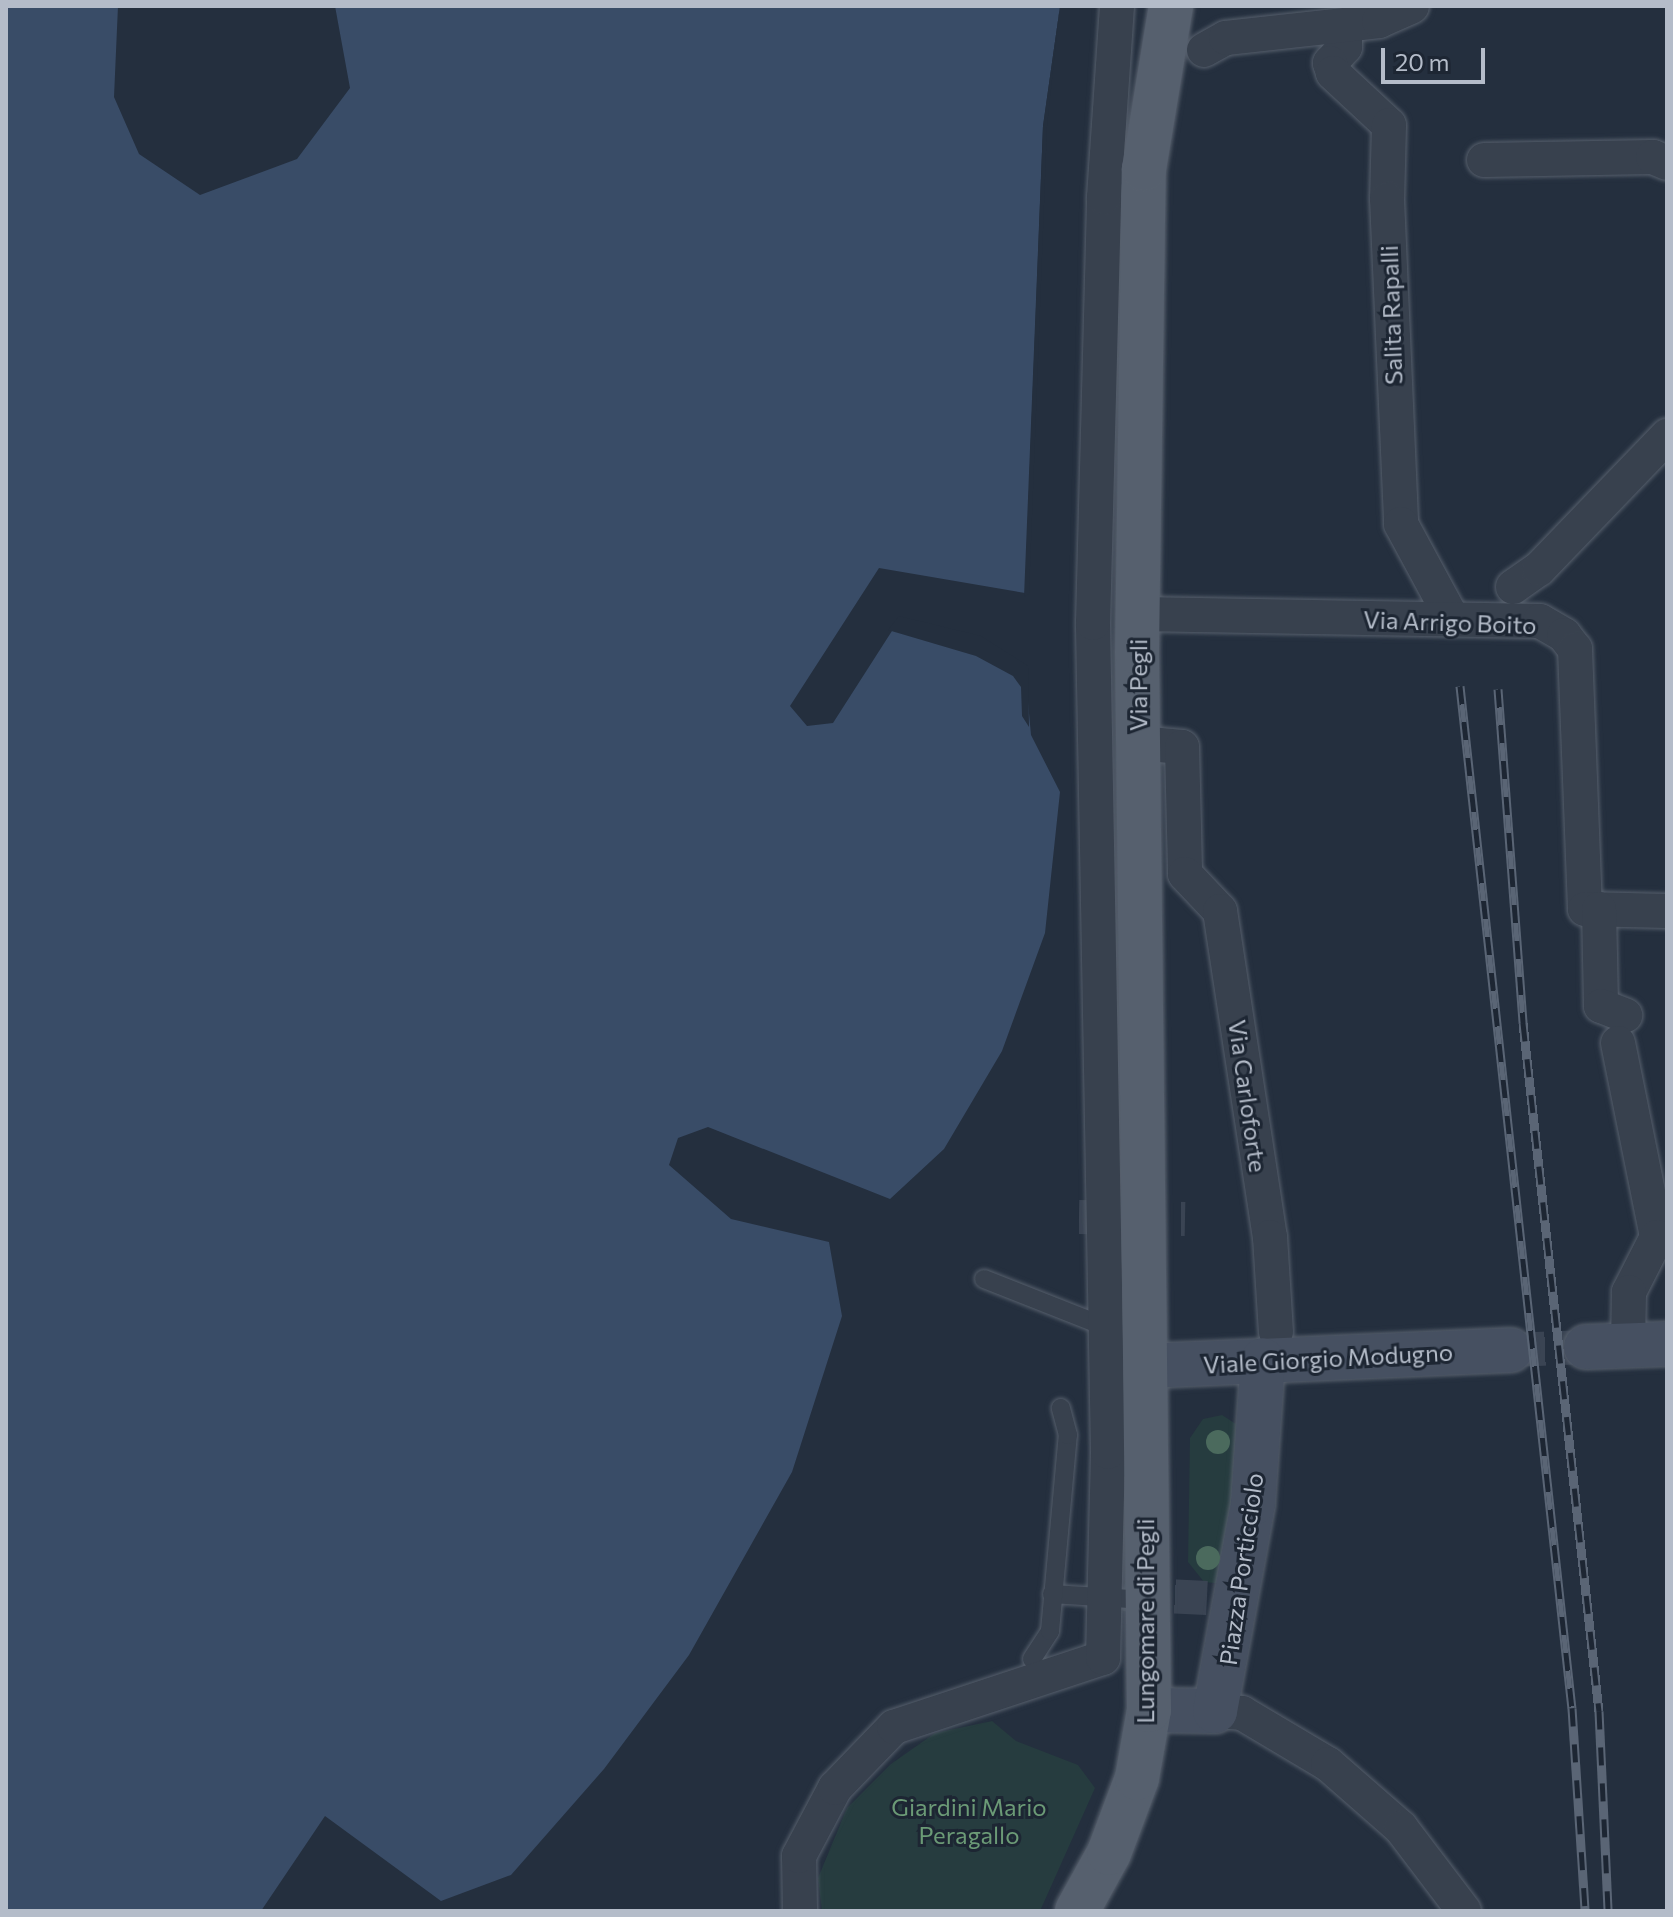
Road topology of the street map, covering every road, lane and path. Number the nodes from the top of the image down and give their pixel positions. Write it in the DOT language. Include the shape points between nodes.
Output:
graph roads {
  1 [pos="1117,6"];
  2 [pos="1171,6"];
  3 [pos="1412,6"];
  4 [pos="1345,28"];
  5 [pos="1204,50"];
  6 [pos="1484,160"];
  7 [pos="1667,163"];
  8 [pos="1667,436"];
  9 [pos="1513,587"];
  10 [pos="1139,614"];
  11 [pos="1453,620"];
  12 [pos="1138,743"];
  13 [pos="1139,874"];
  14 [pos="1185,874"];
  15 [pos="1599,909"];
  16 [pos="1667,911"];
  17 [pos="984,1279"];
  18 [pos="1103,1326"];
  19 [pos="1270,1346"];
  20 [pos="1627,1346"];
  21 [pos="1511,1350"];
  22 [pos="1145,1352"];
  23 [pos="1061,1408"];
  24 [pos="1052,1594"];
  25 [pos="1127,1599"];
  26 [pos="1024,1673"];
  27 [pos="1149,1710"];
  28 [pos="1215,1711"];
  29 [pos="800,1911"];
  30 [pos="1077,1911"];
  31 [pos="1464,1911"];
  1 -- 18 [label="street" via="1104,197 1093,623"];
  2 -- 10 [label="main road, Via Pegli" via="1144,169"];
  3 -- 4 [label="street"];
  4 -- 5 [label="street" via="1226,38"];
  4 -- 11 [label="street, Salita Rapalli" via="1345,47 1330,63 1333,73 1389,125 1387,199 1401,524"];
  6 -- 7 [label="street" via="1653,157"];
  8 -- 9 [label="street, Via Arrigo Boito" via="1539,569"];
  10 -- 11 [label="street, Via Arrigo Boito"];
  10 -- 12 [label="main road, Via Pegli"];
  11 -- 15 [label="street, Via Arrigo Boito" via="1540,621 1564,635 1575,649 1585,909"];
  12 -- 13 [label="main road, Via Pegli"];
  12 -- 14 [label="street" via="1182,747"];
  13 -- 14 [label="street"];
  13 -- 22 [label="main road, Via Pegli"];
  14 -- 19 [label="street, Via Carloforte" via="1220,911 1270,1237"];
  15 -- 16 [label="street"];
  15 -- 20 [label="street, Via Arrigo Boito" via="1601,1006 1621,1029 1657,1237 1629,1292"];
  17 -- 18 [label="lane"];
  18 -- 22 [label="lane"];
  18 -- 25 [label="street"];
  19 -- 21 [label="street, Viale Giorgio Modugno"];
  19 -- 22 [label="street, Viale Giorgio Modugno"];
  19 -- 28 [label="street, Piazza Porticciolo" via="1253,1503"];
  22 -- 25 [label="main road, Lungomare di Pegli"];
  23 -- 24 [label="lane" via="1068,1435"];
  24 -- 25 [label="lane"];
  24 -- 26 [label="lane" via="1050,1631"];
  25 -- 26 [label="street" via="1103,1658"];
  25 -- 27 [label="main road, Lungomare di Pegli"];
  26 -- 29 [label="street" via="894,1727 861,1758 835,1788 799,1856"];
  27 -- 28 [label="street"];
  27 -- 30 [label="main road, Lungomare di Pegli" via="1137,1778 1109,1853"];
  28 -- 31 [label="street" via="1242,1713 1328,1764 1401,1828"];
}
